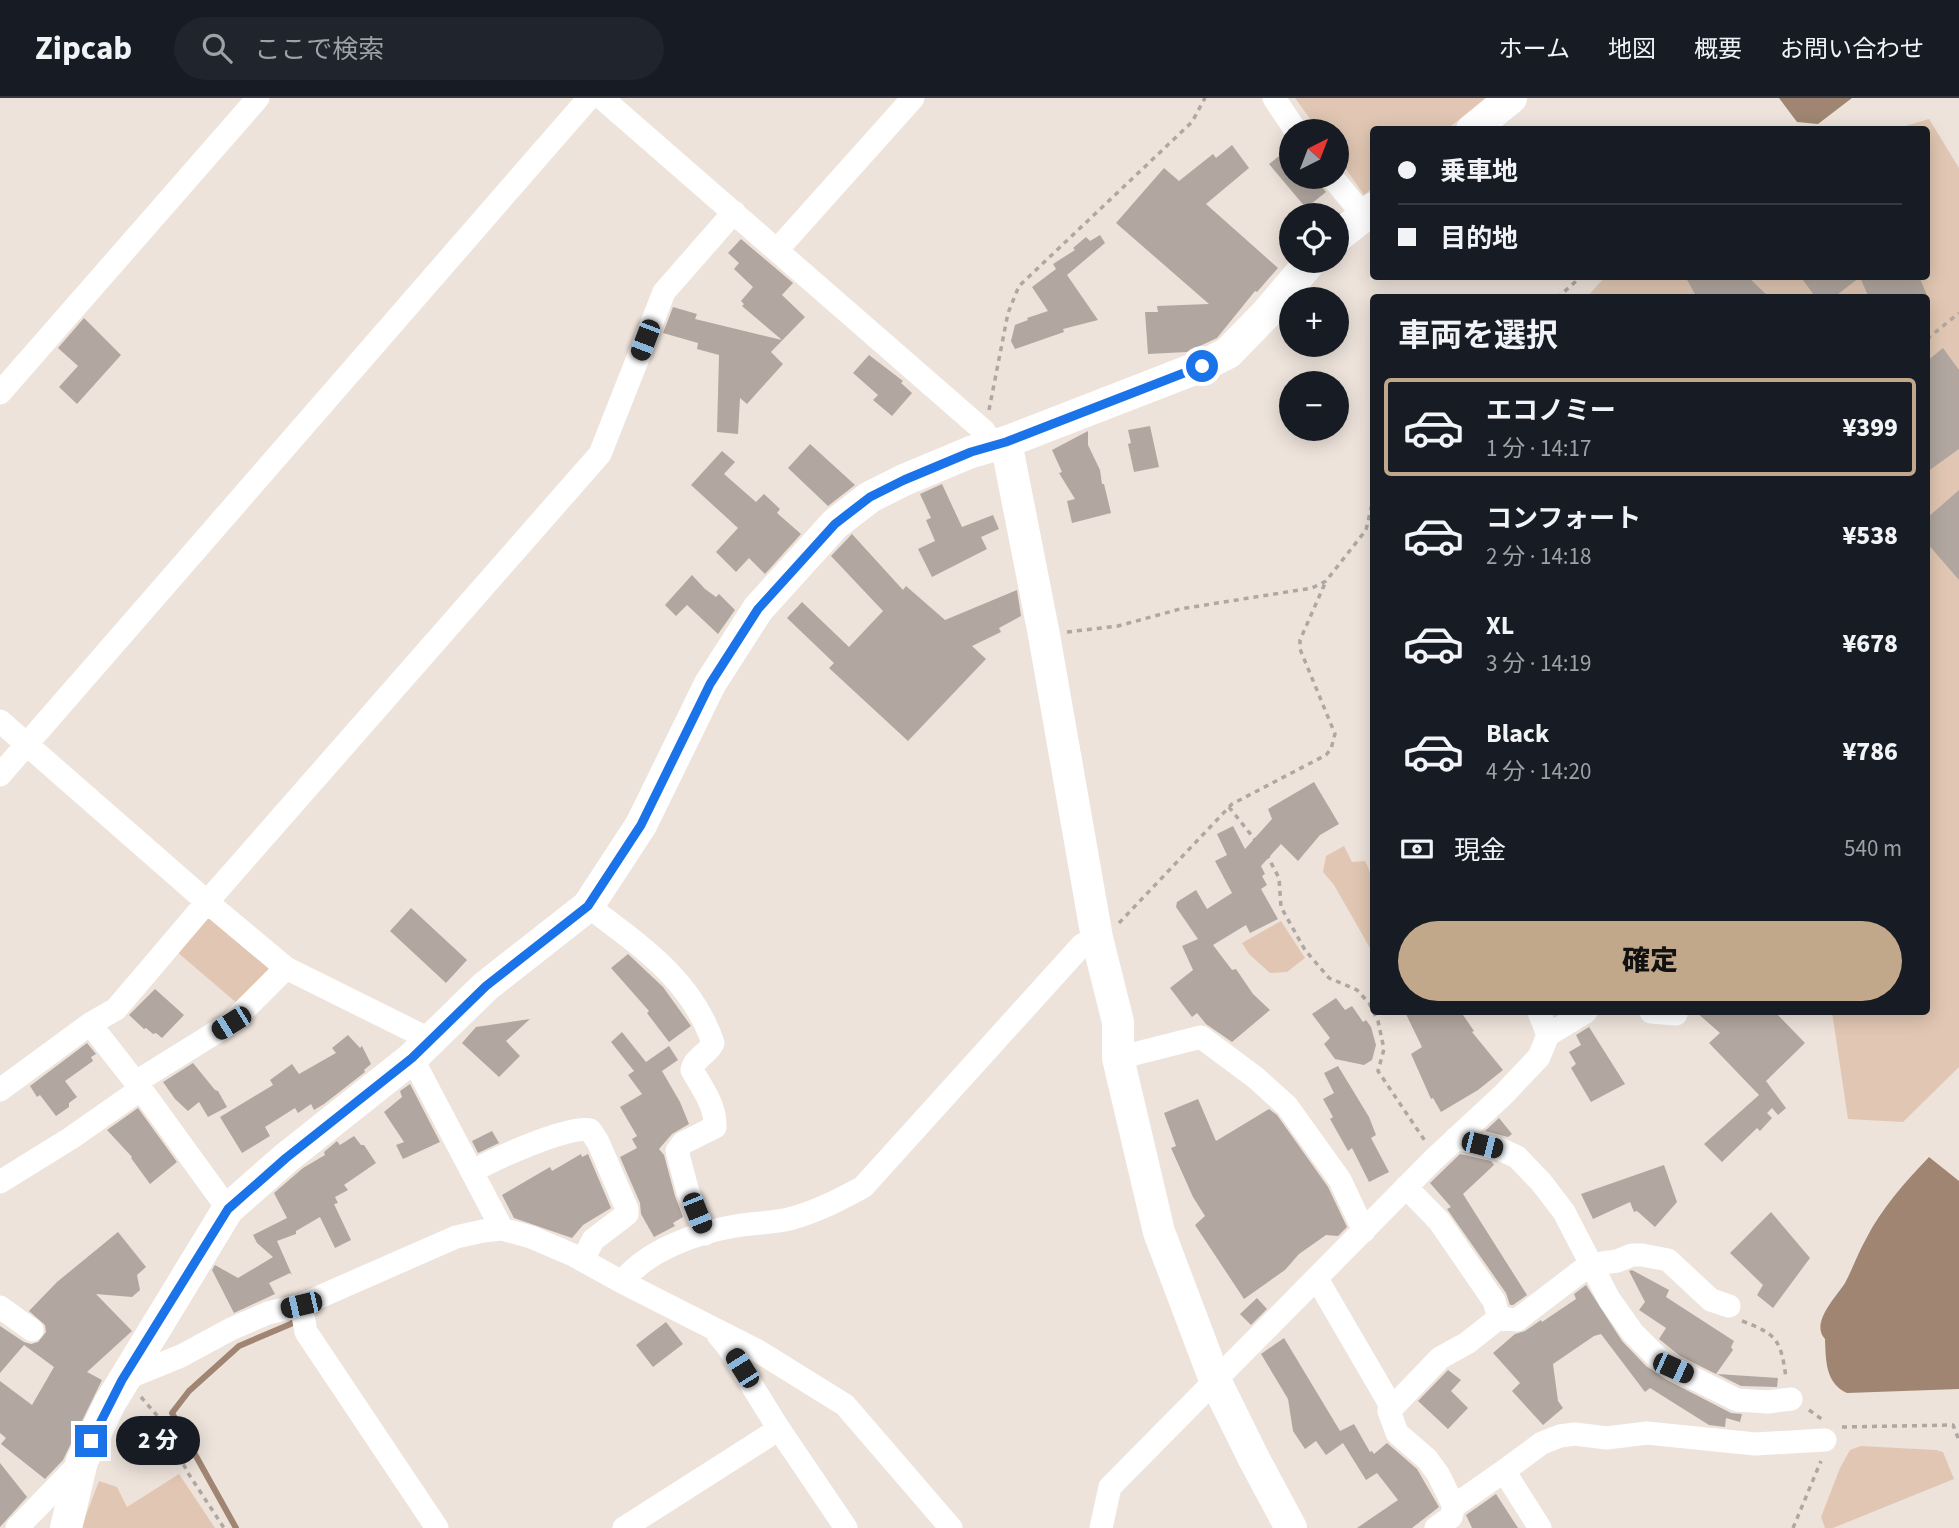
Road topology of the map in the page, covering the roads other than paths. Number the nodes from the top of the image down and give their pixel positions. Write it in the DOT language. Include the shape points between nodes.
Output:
graph roads {
  1 [pos="258,98"];
  2 [pos="589,98"];
  3 [pos="602,98"];
  4 [pos="913,98"];
  5 [pos="1273,98"];
  6 [pos="1511,98"];
  7 [pos="1288,119"];
  8 [pos="1477,126"];
  9 [pos="1345,189"];
  10 [pos="734,212"];
  11 [pos="1369,212"];
  12 [pos="1349,228"];
  13 [pos="777,250"];
  14 [pos="1301,273"];
  15 [pos="0,393"];
  16 [pos="994,439"];
  17 [pos="0,721"];
  18 [pos="26,744"];
  19 [pos="0,775"];
  20 [pos="207,902"];
  21 [pos="588,906"];
  22 [pos="1097,938"];
  23 [pos="286,968"];
  24 [pos="1540,1015"];
  25 [pos="1581,1015"];
  26 [pos="90,1024"];
  27 [pos="1548,1035"];
  28 [pos="422,1049"];
  29 [pos="1118,1058"];
  30 [pos="139,1086"];
  31 [pos="0,1090"];
  32 [pos="1456,1138"];
  33 [pos="472,1172"];
  34 [pos="0,1182"];
  35 [pos="1406,1188"];
  36 [pos="228,1209"];
  37 [pos="502,1229"];
  38 [pos="1364,1231"];
  39 [pos="705,1234"];
  40 [pos="583,1260"];
  41 [pos="1589,1265"];
  42 [pos="1317,1279"];
  43 [pos="622,1282"];
  44 [pos="301,1305"];
  45 [pos="1729,1306"];
  46 [pos="0,1307"];
  47 [pos="1499,1318"];
  48 [pos="32,1330"];
  49 [pos="713,1330"];
  50 [pos="122,1380"];
  51 [pos="1215,1380"];
  52 [pos="1791,1399"];
  53 [pos="1391,1406"];
  54 [pos="779,1429"];
  55 [pos="1829,1434"];
  56 [pos="82,1461"];
  57 [pos="1504,1471"];
  58 [pos="1450,1520"];
  59 [pos="18,1528"];
  60 [pos="66,1528"];
  61 [pos="437,1528"];
  62 [pos="624,1528"];
  63 [pos="846,1528"];
  64 [pos="951,1528"];
  65 [pos="1101,1528"];
  66 [pos="1291,1528"];
  67 [pos="1540,1528"];
  1 -- 15 [label="street"];
  2 -- 18 [label="street"];
  3 -- 10 [label="street"];
  4 -- 13 [label="street"];
  5 -- 7 [label="street"];
  6 -- 8 [label="street"];
  9 -- 11 [label="street"];
  10 -- 13 [label="street"];
  10 -- 20 [label="street" via="664,292 600,454"];
  11 -- 12 [label="street"];
  13 -- 16 [label="street"];
  14 -- 16 [label="street" via="1227,353 1202,366"];
  16 -- 21 [label="street" via="870,497 835,524 758,609 710,684 641,825"];
  16 -- 22 [label="street" via="1044,635"];
  17 -- 18 [label="street"];
  18 -- 19 [label="street"];
  18 -- 20 [label="street"];
  20 -- 23 [label="street"];
  20 -- 26 [label="street" via="116,1009"];
  21 -- 28 [label="street" via="486,986"];
  21 -- 39 [label="street" via="671,972 713,1043 692,1070 716,1117 715,1127 683,1143 677,1151"];
  22 -- 29 [label="street" via="1118,1022"];
  22 -- 39 [label="street" via="1082,945 863,1187 828,1206 787,1219"];
  23 -- 28 [label="street"];
  23 -- 30 [label="street" via="231,1023"];
  24 -- 27 [label="street"];
  25 -- 27 [label="street"];
  26 -- 30 [label="street"];
  26 -- 31 [label="street"];
  27 -- 32 [label="street" via="1539,1057"];
  28 -- 33 [label="street"];
  28 -- 36 [label="street"];
  29 -- 38 [label="street" via="1201,1037 1287,1106 1340,1180"];
  29 -- 51 [label="street" via="1159,1232"];
  30 -- 34 [label="street" via="71,1138"];
  30 -- 36 [label="street"];
  32 -- 35 [label="street"];
  32 -- 41 [label="street" via="1517,1157 1563,1212"];
  33 -- 37 [label="street"];
  33 -- 40 [label="street" via="520,1149 590,1130 627,1214 593,1240"];
  35 -- 38 [label="street"];
  35 -- 47 [label="street" via="1439,1221 1494,1301"];
  36 -- 50 [label="street"];
  37 -- 40 [label="street"];
  37 -- 44 [label="street" via="456,1237"];
  38 -- 42 [label="street"];
  39 -- 43 [label="street" via="655,1254 633,1268"];
  40 -- 43 [label="street"];
  41 -- 45 [label="street" via="1642,1255 1668,1260 1711,1300"];
  41 -- 47 [label="street" via="1517,1320"];
  41 -- 52 [label="street" via="1633,1333 1673,1368 1737,1400"];
  42 -- 51 [label="street"];
  42 -- 53 [label="street"];
  43 -- 49 [label="street"];
  44 -- 50 [label="street" via="268,1313"];
  44 -- 61 [label="street" via="306,1332"];
  46 -- 48 [label="street"];
  47 -- 53 [label="street" via="1440,1358"];
  49 -- 54 [label="street" via="728,1346"];
  49 -- 64 [label="street" via="845,1405"];
  50 -- 56 [label="street"];
  51 -- 65 [label="street" via="1110,1487"];
  51 -- 66 [label="street"];
  53 -- 58 [label="street" via="1397,1433 1438,1474"];
  54 -- 62 [label="street"];
  54 -- 63 [label="street"];
  55 -- 57 [label="street" via="1755,1444 1647,1433 1607,1438 1575,1434 1542,1443"];
  56 -- 59 [label="street"];
  56 -- 60 [label="street"];
  57 -- 58 [label="street"];
  57 -- 67 [label="street"];
}
